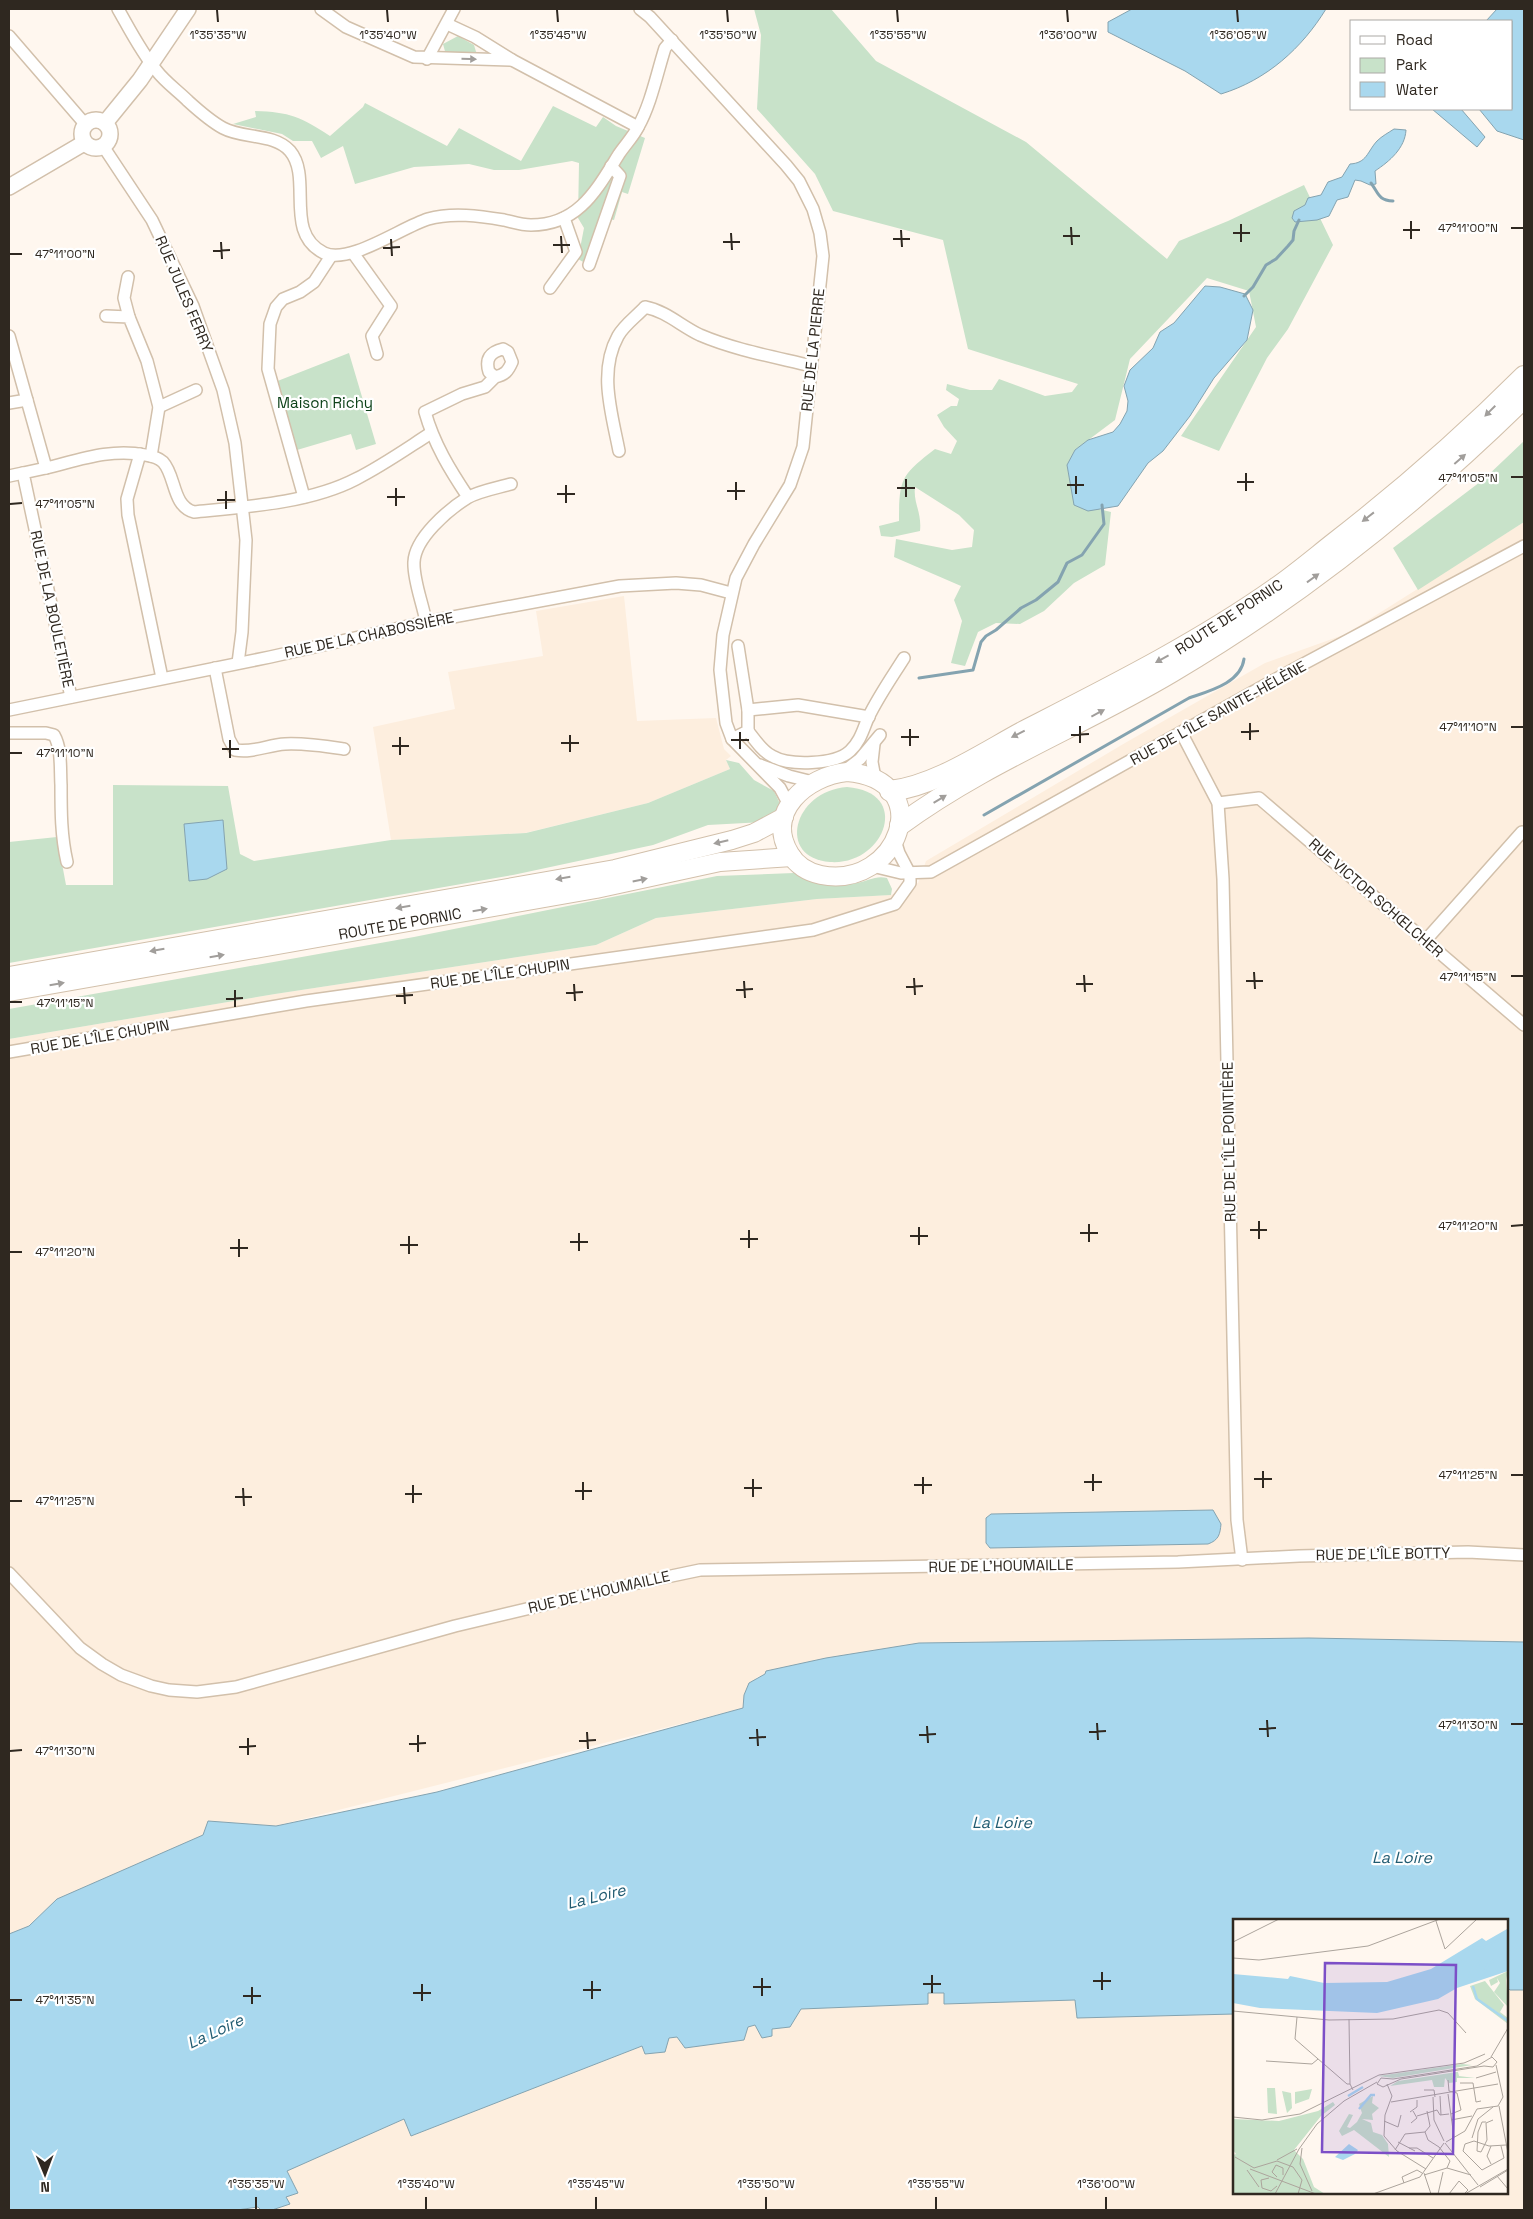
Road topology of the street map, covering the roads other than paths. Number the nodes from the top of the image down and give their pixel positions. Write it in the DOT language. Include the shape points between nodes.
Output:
graph roads {
  1 [pos="118,9"];
  2 [pos="188,9"];
  3 [pos="321,9"];
  4 [pos="454,9"];
  5 [pos="640,9"];
  6 [pos="447,24"];
  7 [pos="9,36"];
  8 [pos="672,40"];
  9 [pos="426,59"];
  10 [pos="512,60"];
  11 [pos="151,63"];
  12 [pos="85,124"];
  13 [pos="106,124"];
  14 [pos="638,127"];
  15 [pos="84,143"];
  16 [pos="104,146"];
  17 [pos="611,166"];
  18 [pos="9,187"];
  19 [pos="564,218"];
  20 [pos="353,253"];
  21 [pos="331,256"];
  22 [pos="588,265"];
  23 [pos="128,277"];
  24 [pos="550,288"];
  25 [pos="106,316"];
  26 [pos="129,317"];
  27 [pos="9,336"];
  28 [pos="377,354"];
  29 [pos="812,366"];
  30 [pos="1524,376"];
  31 [pos="495,377"];
  32 [pos="196,390"];
  33 [pos="1524,398"];
  34 [pos="27,400"];
  35 [pos="9,403"];
  36 [pos="159,407"];
  37 [pos="431,433"];
  38 [pos="619,451"];
  39 [pos="145,455"];
  40 [pos="46,468"];
  41 [pos="23,473"];
  42 [pos="9,476"];
  43 [pos="511,484"];
  44 [pos="304,497"];
  45 [pos="468,498"];
  46 [pos="242,507"];
  47 [pos="1524,546"];
  48 [pos="732,593"];
  49 [pos="426,622"];
  50 [pos="738,646"];
  51 [pos="904,658"];
  52 [pos="238,663"];
  53 [pos="215,668"];
  54 [pos="162,678"];
  55 [pos="71,697"];
  56 [pos="9,710"];
  57 [pos="748,710"];
  58 [pos="869,717"];
  59 [pos="748,731"];
  60 [pos="9,733"];
  61 [pos="1182,734"];
  62 [pos="732,739"];
  63 [pos="344,749"];
  64 [pos="753,762"];
  65 [pos="842,773"];
  66 [pos="875,778"];
  67 [pos="814,782"];
  68 [pos="890,791"];
  69 [pos="1218,803"];
  70 [pos="787,811"];
  71 [pos="1522,832"];
  72 [pos="898,833"];
  73 [pos="792,857"];
  74 [pos="67,862"];
  75 [pos="872,866"];
  76 [pos="910,874"];
  77 [pos="1425,941"];
  78 [pos="9,976"];
  79 [pos="9,992"];
  80 [pos="1524,1025"];
  81 [pos="9,1052"];
  82 [pos="1524,1555"];
  83 [pos="1242,1560"];
  84 [pos="9,1573"];
  1 -- 11 [label="street"];
  2 -- 11 [label="street"];
  3 -- 9 [label="street" via="346,27 414,57"];
  4 -- 6 [label="street"];
  5 -- 8 [label="street, RUE DE LA PIERRE"];
  6 -- 9 [label="street"];
  6 -- 10 [label="street"];
  7 -- 12 [label="street"];
  8 -- 14 [label="street" via="665,48"];
  8 -- 29 [label="street, RUE DE LA PIERRE" via="786,165 811,202 822,256"];
  9 -- 10 [label="street, one-way"];
  10 -- 14 [label="street"];
  11 -- 13 [label="street"];
  11 -- 21 [label="street" via="208,119 242,136 280,144 291,152 298,168 303,229 314,247"];
  12 -- 13 [label="street" via="97,120"];
  12 -- 15 [label="street" via="81,132"];
  13 -- 16 [label="street" via="110,135"];
  14 -- 17 [label="street"];
  15 -- 16 [label="street" via="93,148"];
  15 -- 18 [label="street"];
  16 -- 46 [label="street, RUE JULES FERRY" via="152,220 193,306 223,390 235,443"];
  17 -- 19 [label="street" via="589,201"];
  17 -- 22 [label="street" via="620,176"];
  19 -- 20 [label="street" via="554,224 529,225 478,216 436,217"];
  19 -- 24 [label="street" via="576,252"];
  20 -- 21 [label="street"];
  20 -- 28 [label="street" via="391,306 372,336"];
  21 -- 44 [label="street" via="314,282 276,306 270,324 268,369"];
  23 -- 26 [label="street" via="124,298"];
  25 -- 26 [label="street"];
  26 -- 36 [label="street" via="147,361"];
  27 -- 34 [label="street"];
  29 -- 38 [label="street" via="716,341 655,309 645,307 619,335 611,356 608,388"];
  29 -- 48 [label="street, RUE DE LA PIERRE" via="803,447 796,471 754,544"];
  30 -- 68 [label="highway, ROUTE DE PORNIC, one-way" via="1426,470 1277,588 1100,694 951,771 919,785"];
  31 -- 37 [label="street" via="485,387 462,394 426,412"];
  32 -- 36 [label="street"];
  72 -- 33 [label="highway, ROUTE DE PORNIC, one-way" via="988,770 1124,699 1238,631 1391,518"];
  34 -- 35 [label="street"];
  34 -- 40 [label="street"];
  36 -- 39 [label="street"];
  37 -- 44 [label="street" via="354,480"];
  37 -- 45 [label="street"];
  39 -- 40 [label="street" via="128,451 97,454"];
  39 -- 46 [label="street" via="164,462 186,510"];
  39 -- 54 [label="street" via="127,500 128,515"];
  40 -- 41 [label="street"];
  41 -- 42 [label="street"];
  41 -- 55 [label="street, RUE DE LA BOULETIÈRE"];
  43 -- 45 [label="street"];
  44 -- 46 [label="street"];
  45 -- 49 [label="street" via="432,527 415,552 414,563"];
  46 -- 52 [label="street, RUE JULES FERRY" via="246,571"];
  47 -- 61 [label="street, RUE DE L'ÎLE SAINTE-HÉLÈNE" via="1294,669"];
  48 -- 49 [label="street, RUE DE LA CHABOSSIÈRE" via="676,583 620,586"];
  48 -- 62 [label="street, RUE DE LA PIERRE" via="720,670 723,707"];
  49 -- 52 [label="street, RUE DE LA CHABOSSIÈRE"];
  50 -- 57 [label="street"];
  51 -- 58 [label="street"];
  52 -- 53 [label="street, RUE DE LA CHABOSSIÈRE"];
  53 -- 54 [label="street, RUE DE LA CHABOSSIÈRE"];
  53 -- 63 [label="street" via="229,739 235,750 247,752 284,744"];
  54 -- 55 [label="street, RUE DE LA CHABOSSIÈRE"];
  55 -- 56 [label="street, RUE DE LA CHABOSSIÈRE"];
  57 -- 58 [label="street" via="798,705"];
  57 -- 59 [label="street"];
  58 -- 59 [label="street" via="850,752 834,759 799,763 783,761 762,749"];
  59 -- 62 [label="street"];
  60 -- 74 [label="street" via="46,733 54,735 58,742 62,842"];
  61 -- 69 [label="street, RUE DE L'ÎLE POINTIÈRE"];
  61 -- 76 [label="street, RUE DE L'ÎLE SAINTE-HÉLÈNE" via="931,872"];
  62 -- 64 [label="street, RUE DE LA PIERRE"];
  64 -- 67 [label="street, RUE DE LA PIERRE" via="778,773"];
  64 -- 70 [label="street, RUE DE LA PIERRE" via="780,788"];
  65 -- 66 [label="main road" via="860,773"];
  65 -- 66 [label="street" via="877,740 872,762"];
  65 -- 67 [label="main road"];
  66 -- 68 [label="main road"];
  67 -- 70 [label="main road" via="800,792"];
  68 -- 72 [label="main road" via="897,804"];
  69 -- 77 [label="street, RUE VICTOR SCHŒLCHER" via="1259,798"];
  69 -- 83 [label="street, RUE DE L'ÎLE POINTIÈRE" via="1223,880 1237,1520"];
  70 -- 73 [label="main road" via="784,841"];
  70 -- 78 [label="main road, ROUTE DE PORNIC, one-way" via="768,827 732,840 615,869"];
  71 -- 77 [label="street"];
  72 -- 75 [label="main road" via="889,850"];
  72 -- 76 [label="street" via="899,853"];
  73 -- 75 [label="main road" via="806,870 829,876 851,874"];
  79 -- 73 [label="main road, ROUTE DE PORNIC, one-way" via="596,889 720,862"];
  75 -- 76 [label="street"];
  76 -- 81 [label="street, RUE DE L'ÎLE CHUPIN" via="910,884 895,904 813,930 306,1001"];
  77 -- 80 [label="street, RUE VICTOR SCHŒLCHER"];
  82 -- 83 [label="street, RUE DE L'ÎLE BOTTY" via="1459,1552"];
  83 -- 84 [label="street, RUE DE L'HOUMAILLE" via="700,1570 455,1626 236,1686 197,1692 151,1686 102,1664 80,1648"];
}
